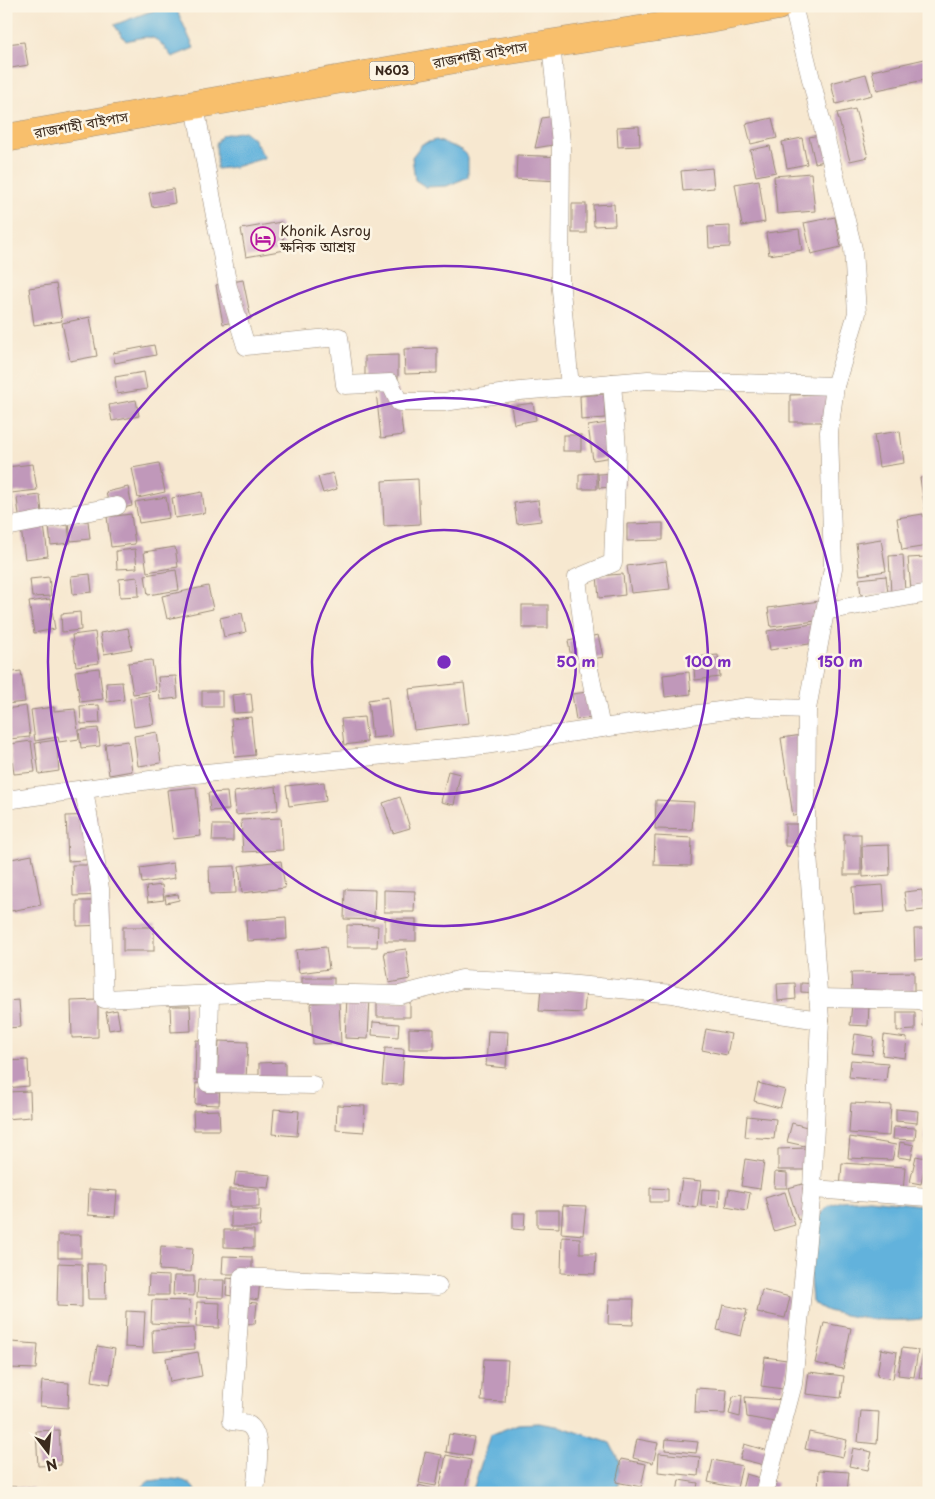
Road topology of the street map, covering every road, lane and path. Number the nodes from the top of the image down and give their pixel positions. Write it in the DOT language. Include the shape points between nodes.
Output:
graph roads {
  1 [pos="778,6"];
  2 [pos="793,6"];
  3 [pos="551,44"];
  4 [pos="195,106"];
  5 [pos="6,138"];
  6 [pos="612,383"];
  7 [pos="835,386"];
  8 [pos="570,387"];
  9 [pos="117,506"];
  10 [pos="6,527"];
  11 [pos="929,593"];
  12 [pos="825,611"];
  13 [pos="807,710"];
  14 [pos="602,728"];
  15 [pos="84,789"];
  16 [pos="6,800"];
  17 [pos="210,994"];
  18 [pos="818,998"];
  19 [pos="929,1004"];
  20 [pos="820,1020"];
  21 [pos="313,1085"];
  22 [pos="812,1189"];
  23 [pos="929,1198"];
  24 [pos="438,1286"];
  25 [pos="255,1493"];
  26 [pos="764,1493"];
  1 -- 3 [label="highway, রাজশাহী বাইপাস / N603"];
  2 -- 7 [label="street" via="853,249 857,313"];
  3 -- 4 [label="highway, রাজশাহী বাইপাস / N603"];
  3 -- 8 [label="street" via="561,142 560,279"];
  4 -- 5 [label="highway, রাজশাহী বাইপাস / N603"];
  4 -- 8 [label="street" via="228,287 246,346 339,337 345,385 390,383 398,402 444,402"];
  6 -- 7 [label="street" via="648,380"];
  6 -- 8 [label="street"];
  6 -- 14 [label="street" via="617,449 613,563 577,578 586,654"];
  7 -- 12 [label="street" via="829,432 833,568"];
  9 -- 10 [label="street"];
  11 -- 12 [label="street"];
  12 -- 13 [label="street"];
  13 -- 14 [label="street" via="747,707"];
  13 -- 18 [label="street" via="806,827"];
  14 -- 15 [label="street" via="485,745 186,775"];
  15 -- 16 [label="street"];
  15 -- 17 [label="street" via="100,888 104,999"];
  17 -- 20 [label="street" via="400,995 462,979 556,983 674,994 730,1007"];
  17 -- 21 [label="street" via="208,1083"];
  18 -- 19 [label="street" via="919,1000"];
  18 -- 20 [label="street"];
  20 -- 22 [label="street"];
  22 -- 23 [label="street"];
  22 -- 26 [label="street" via="793,1384"];
  24 -- 25 [label="street" via="242,1277 232,1421 248,1425 257,1434"];
}
